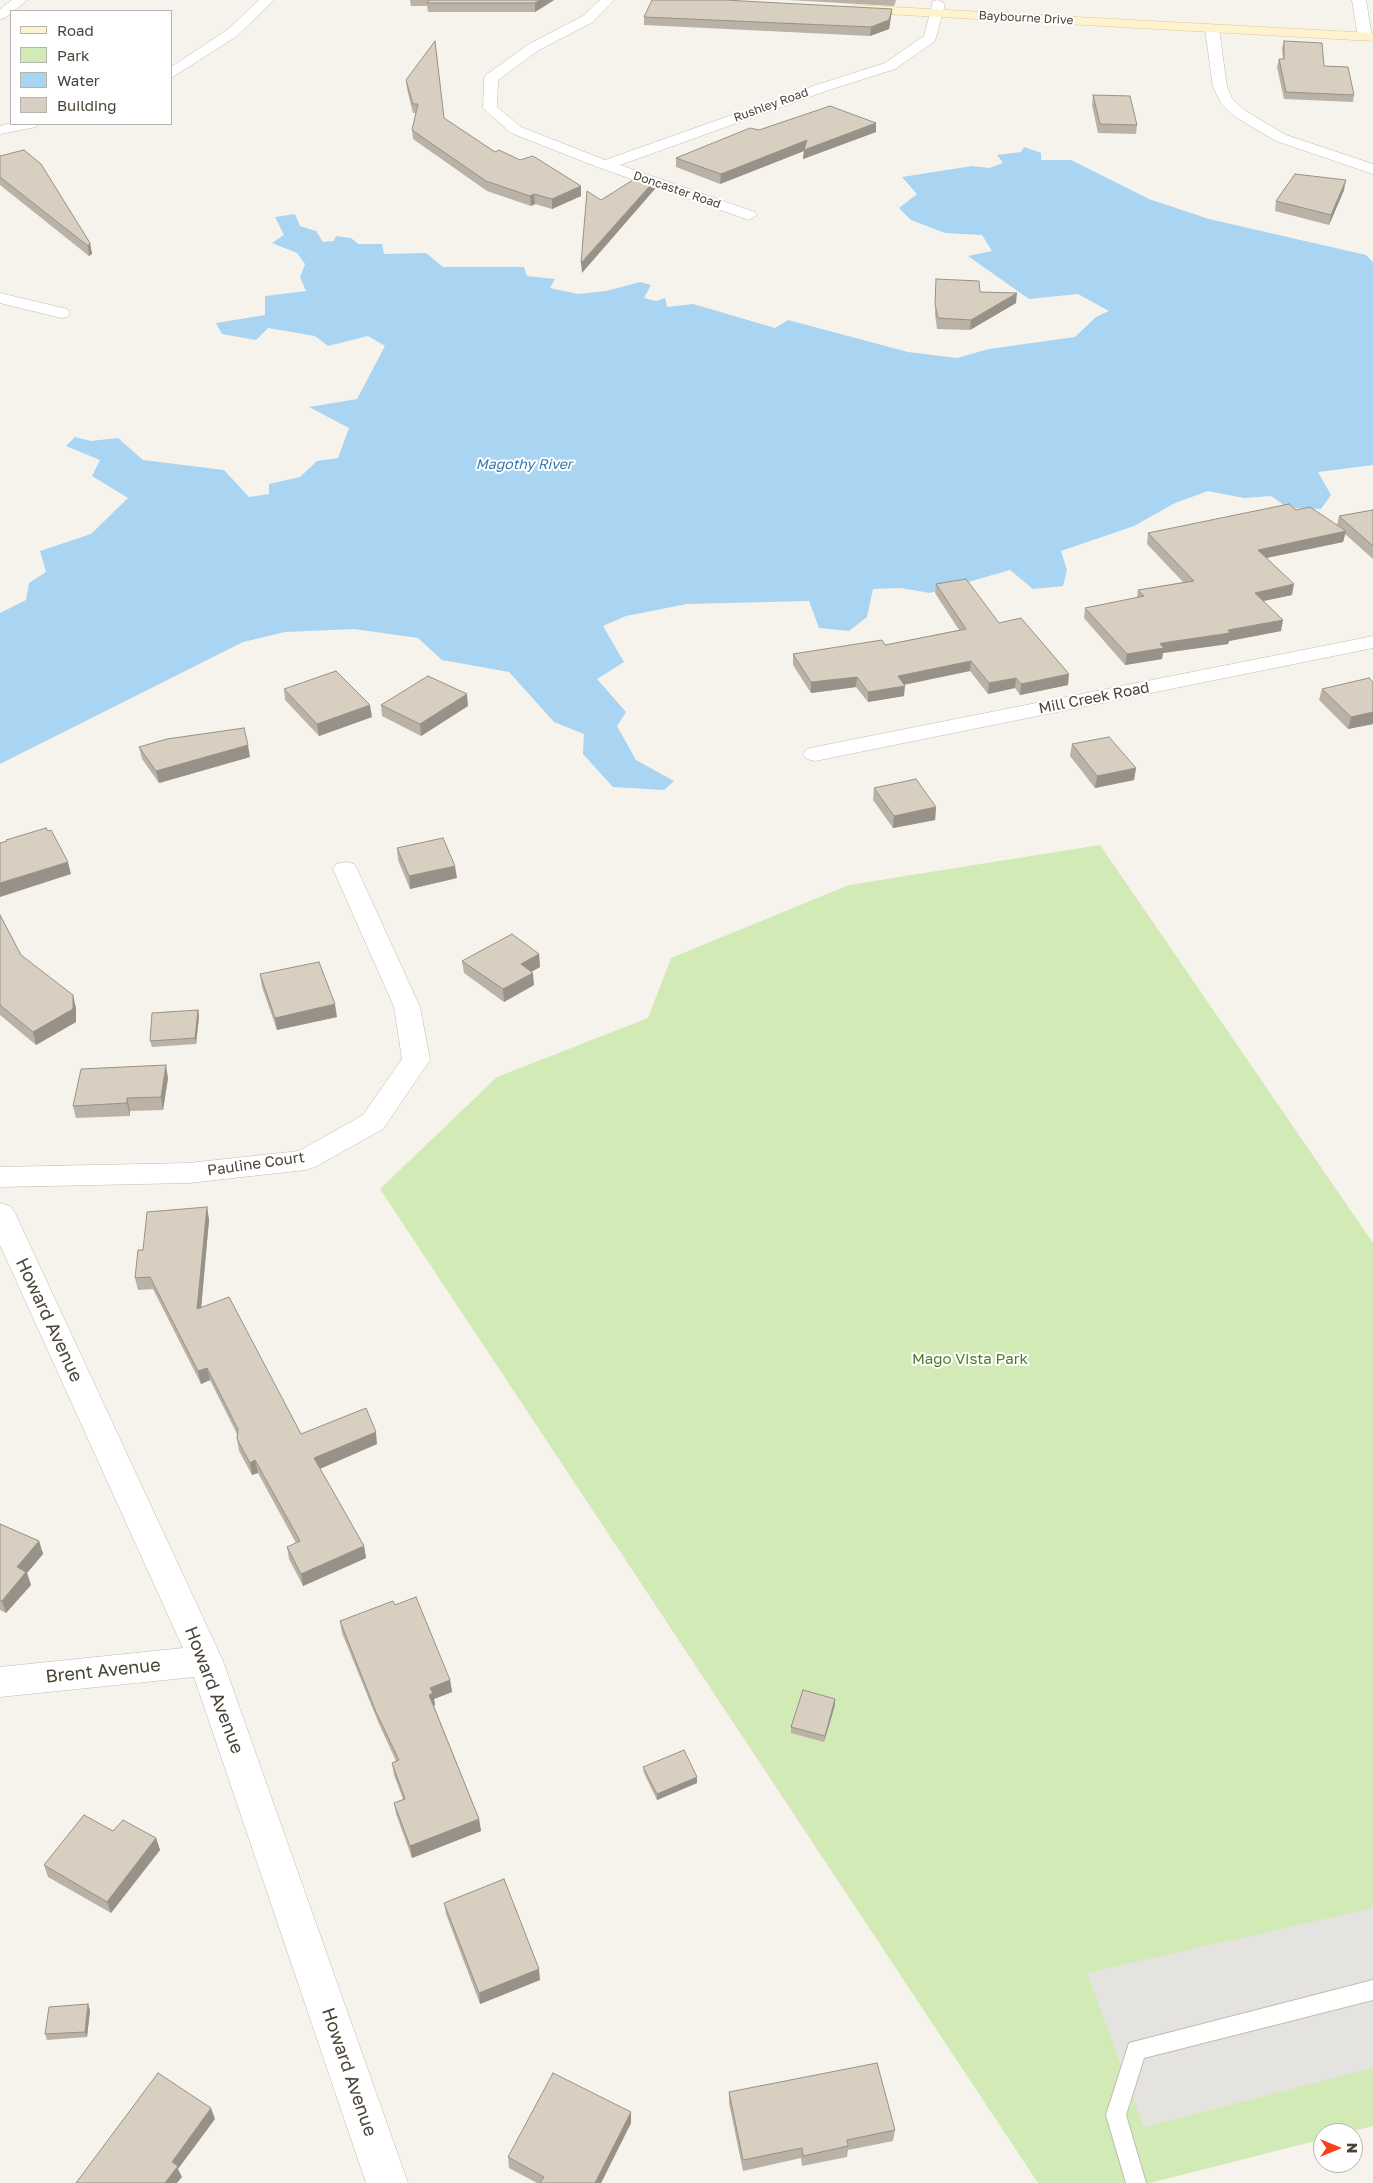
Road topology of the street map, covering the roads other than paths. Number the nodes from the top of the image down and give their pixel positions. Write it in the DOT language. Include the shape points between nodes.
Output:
graph roads {
  1 [pos="20,0"];
  2 [pos="267,0"];
  3 [pos="607,0"];
  4 [pos="866,0"];
  5 [pos="1359,0"];
  6 [pos="837,8"];
  7 [pos="937,8"];
  8 [pos="0,16"];
  9 [pos="1212,29"];
  10 [pos="1369,31"];
  11 [pos="172,73"];
  12 [pos="26,125"];
  13 [pos="0,130"];
  14 [pos="605,165"];
  15 [pos="1373,169"];
  16 [pos="749,215"];
  17 [pos="0,298"];
  18 [pos="61,313"];
  19 [pos="1373,642"];
  20 [pos="815,754"];
  21 [pos="345,869"];
  22 [pos="0,1177"];
  23 [pos="0,1213"];
  24 [pos="206,1661"];
  25 [pos="0,1682"];
  26 [pos="1373,1990"];
  27 [pos="387,2183"];
  28 [pos="1136,2183"];
  1 -- 8 [label="street"];
  2 -- 11 [label="street" via="232,33"];
  3 -- 14 [label="street" via="588,19 534,47 490,78 490,108 516,130"];
  4 -- 7 [label="street, Baybourne Drive"];
  5 -- 10 [label="street"];
  6 -- 7 [label="street, Baybourne Drive"];
  7 -- 9 [label="street, Baybourne Drive"];
  7 -- 10 [label="street, Baybourne Drive"];
  7 -- 14 [label="street, Rushley Road" via="930,38 890,66"];
  9 -- 10 [label="street, Baybourne Drive"];
  9 -- 15 [label="street" via="1220,88 1239,113 1281,138"];
  12 -- 13 [label="street"];
  14 -- 16 [label="street, Doncaster Road"];
  17 -- 18 [label="street"];
  19 -- 20 [label="street, Mill Creek Road"];
  21 -- 22 [label="street, Pauline Court" via="407,1008 416,1060 373,1122 304,1160 189,1173"];
  23 -- 24 [label="street, Howard Avenue"];
  24 -- 25 [label="street, Brent Avenue"];
  24 -- 27 [label="street, Howard Avenue"];
  26 -- 28 [label="lane" via="1136,2050 1116,2115"];
}
